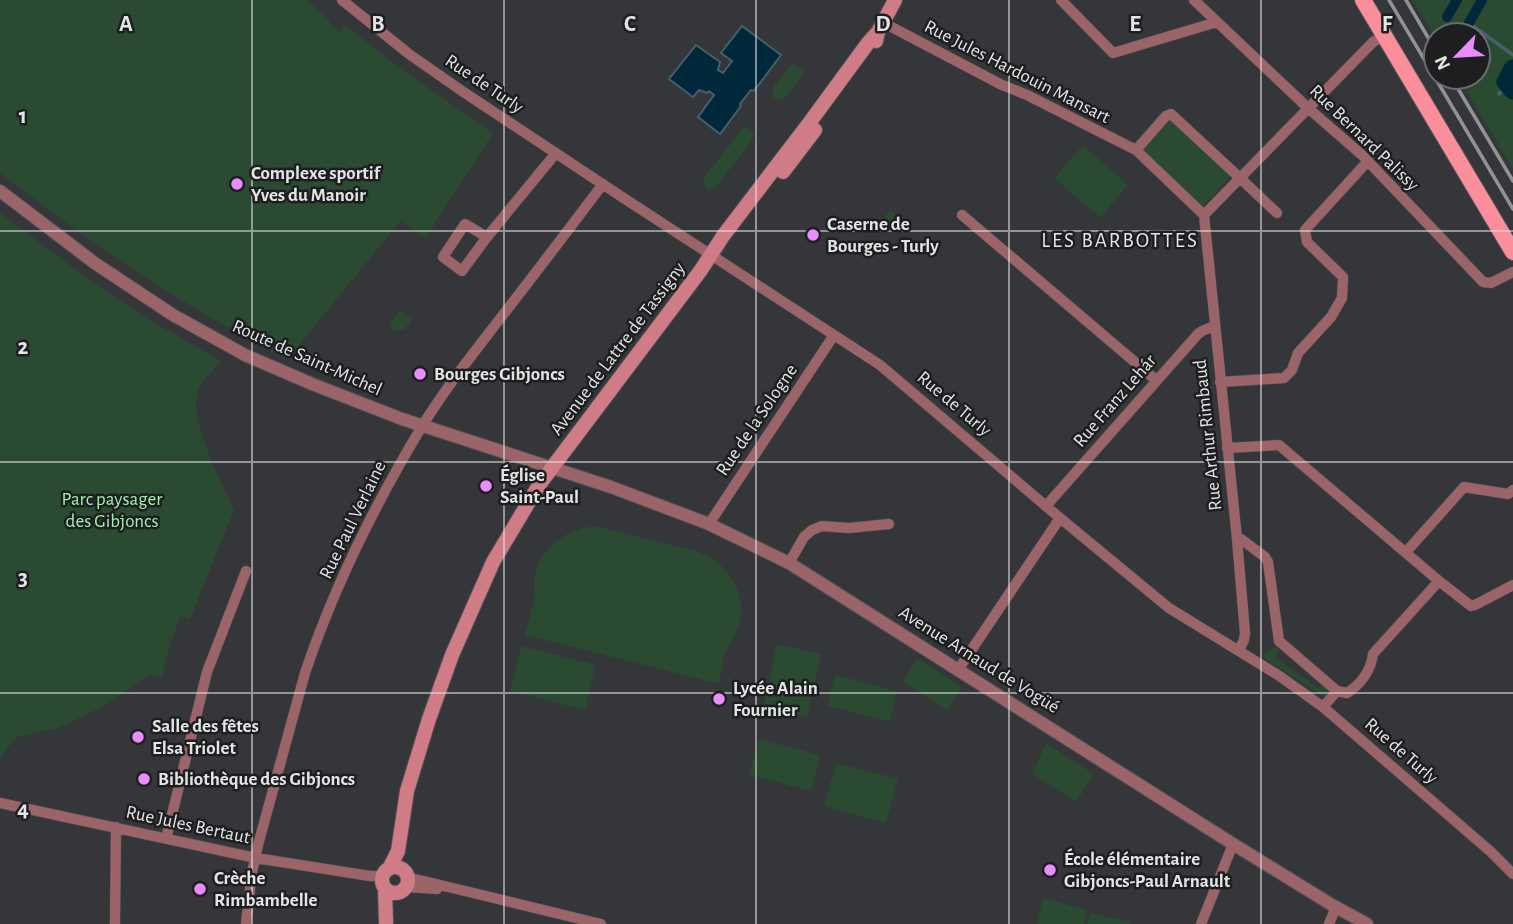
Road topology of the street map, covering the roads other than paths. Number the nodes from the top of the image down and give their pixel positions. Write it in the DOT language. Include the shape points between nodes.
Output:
graph roads {
  1 [pos="342,0"];
  2 [pos="895,0"];
  3 [pos="1061,0"];
  4 [pos="1194,0"];
  5 [pos="1363,0"];
  6 [pos="1217,22"];
  7 [pos="881,28"];
  8 [pos="1384,36"];
  9 [pos="1308,108"];
  10 [pos="1136,150"];
  11 [pos="556,153"];
  12 [pos="1368,161"];
  13 [pos="1240,178"];
  14 [pos="603,184"];
  15 [pos="0,191"];
  16 [pos="1277,213"];
  17 [pos="962,215"];
  18 [pos="1204,215"];
  19 [pos="487,237"];
  20 [pos="1513,252"];
  21 [pos="711,255"];
  22 [pos="1513,272"];
  23 [pos="1214,326"];
  24 [pos="834,335"];
  25 [pos="1156,380"];
  26 [pos="1220,382"];
  27 [pos="422,426"];
  28 [pos="1227,448"];
  29 [pos="552,469"];
  30 [pos="1513,489"];
  31 [pos="1046,506"];
  32 [pos="1060,518"];
  33 [pos="709,524"];
  34 [pos="889,524"];
  35 [pos="1237,539"];
  36 [pos="1406,552"];
  37 [pos="789,563"];
  38 [pos="246,571"];
  39 [pos="1439,580"];
  40 [pos="1513,585"];
  41 [pos="1238,650"];
  42 [pos="958,670"];
  43 [pos="1337,691"];
  44 [pos="1324,707"];
  45 [pos="0,803"];
  46 [pos="116,827"];
  47 [pos="166,839"];
  48 [pos="1233,844"];
  49 [pos="256,858"];
  50 [pos="1513,874"];
  51 [pos="391,880"];
  52 [pos="1336,907"];
  53 [pos="386,923"];
  54 [pos="114,924"];
  55 [pos="246,924"];
  56 [pos="601,924"];
  57 [pos="1202,924"];
  58 [pos="1329,924"];
  59 [pos="1367,924"];
  1 -- 11 [label="street, Rue de Turly" via="409,54"];
  2 -- 7 [label="main road, Avenue de Lattre de Tassigny"];
  3 -- 6 [label="street" via="1113,53"];
  4 -- 6 [label="street, Rue Bernard Palissy"];
  5 -- 8 [label="main road"];
  6 -- 9 [label="street, Rue Bernard Palissy"];
  7 -- 10 [label="street, Rue Jules Hardouin Mansart"];
  7 -- 21 [label="main road, Avenue de Lattre de Tassigny"];
  8 -- 9 [label="street"];
  8 -- 20 [label="main road"];
  9 -- 12 [label="street, Rue Bernard Palissy"];
  9 -- 13 [label="street"];
  10 -- 13 [label="street" via="1171,114"];
  10 -- 18 [label="street, Rue Jules Hardouin Mansart"];
  11 -- 14 [label="street, Rue de Turly"];
  11 -- 19 [label="street"];
  12 -- 22 [label="street, Rue Bernard Palissy" via="1483,282 1492,283"];
  12 -- 26 [label="street" via="1305,230 1307,242 1343,277 1342,298 1331,317 1284,377"];
  13 -- 16 [label="street"];
  13 -- 18 [label="street"];
  14 -- 21 [label="street, Rue de Turly"];
  14 -- 27 [label="street, Rue Paul Verlaine"];
  15 -- 27 [label="street, Route de Saint-Michel" via="173,315 245,355"];
  17 -- 25 [label="street"];
  18 -- 23 [label="street, Rue Arthur Rimbaud"];
  19 -- 19 [label="street" via="462,271 443,257 465,224"];
  21 -- 24 [label="street, Rue de Turly"];
  21 -- 29 [label="main road, Avenue de Lattre de Tassigny"];
  23 -- 25 [label="street, Rue Franz Lehár" via="1198,334"];
  23 -- 26 [label="street, Rue Arthur Rimbaud"];
  24 -- 31 [label="street, Rue de Turly" via="883,367"];
  24 -- 33 [label="street, Rue de la Sologne"];
  25 -- 31 [label="street, Rue Franz Lehár"];
  26 -- 28 [label="street, Rue Arthur Rimbaud"];
  27 -- 29 [label="street, Route de Saint-Michel"];
  27 -- 49 [label="street, Rue Paul Verlaine" via="357,544 314,645"];
  28 -- 35 [label="street, Rue Arthur Rimbaud"];
  28 -- 36 [label="street" via="1279,445"];
  29 -- 33 [label="street, Avenue Arnaud de Vogüé"];
  29 -- 51 [label="main road, Avenue de Lattre de Tassigny" via="493,562 452,654 407,791"];
  30 -- 36 [label="street" via="1508,494 1464,487"];
  31 -- 32 [label="street, Rue de Turly"];
  32 -- 41 [label="street, Rue de Turly" via="1169,608"];
  32 -- 42 [label="street"];
  33 -- 37 [label="street, Avenue Arnaud de Vogüé"];
  34 -- 37 [label="street" via="822,526 804,537"];
  35 -- 41 [label="street, Rue Arthur Rimbaud" via="1245,632"];
  35 -- 43 [label="street" via="1268,562 1279,641"];
  36 -- 39 [label="street"];
  37 -- 42 [label="street, Avenue Arnaud de Vogüé"];
  38 -- 47 [label="street" via="207,671"];
  39 -- 40 [label="street" via="1471,606"];
  39 -- 43 [label="street" via="1373,654 1370,669 1356,686 1347,693"];
  41 -- 44 [label="street, Rue de Turly"];
  42 -- 48 [label="street, Avenue Arnaud de Vogüé"];
  43 -- 44 [label="street"];
  44 -- 50 [label="street, Rue de Turly"];
  45 -- 46 [label="street, Rue Jules Bertaut"];
  46 -- 47 [label="street, Rue Jules Bertaut"];
  46 -- 54 [label="street"];
  47 -- 49 [label="street, Rue Jules Bertaut"];
  48 -- 52 [label="street, Avenue Arnaud de Vogüé"];
  48 -- 57 [label="street"];
  49 -- 51 [label="street, Rue Jules Bertaut"];
  49 -- 55 [label="street, Rue Paul Verlaine"];
  51 -- 53 [label="main road, Avenue de Lattre de Tassigny"];
  51 -- 56 [label="street, Rue Jules Bertaut" via="460,890"];
  52 -- 58 [label="street"];
  52 -- 59 [label="street, Avenue Arnaud de Vogüé"];
}
